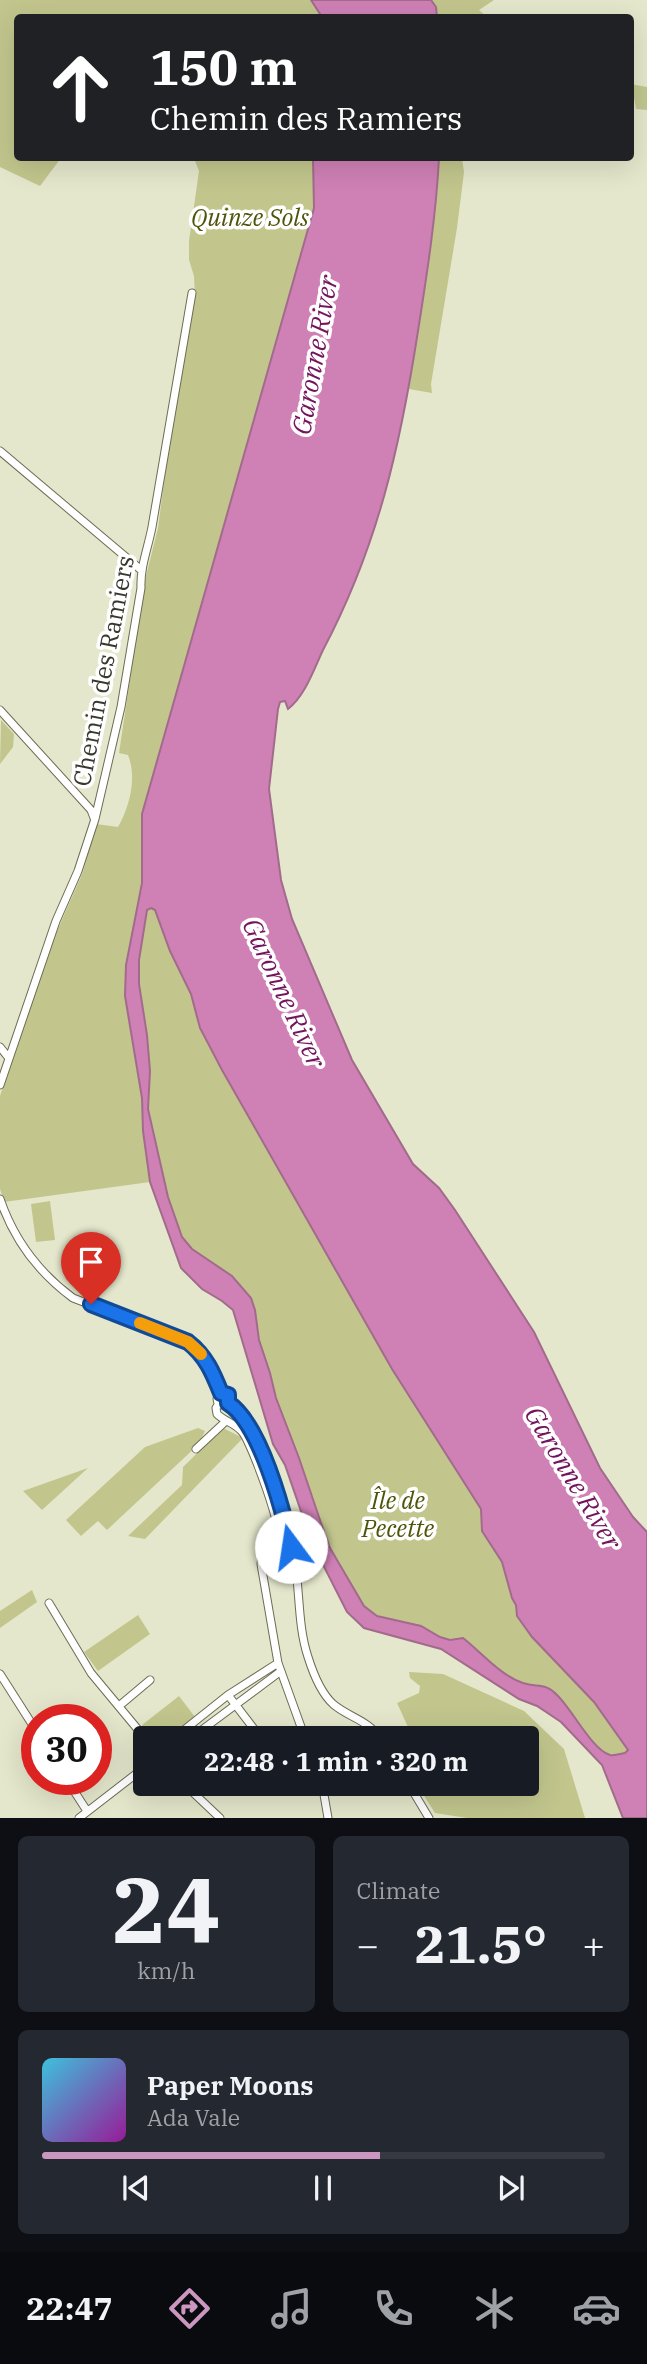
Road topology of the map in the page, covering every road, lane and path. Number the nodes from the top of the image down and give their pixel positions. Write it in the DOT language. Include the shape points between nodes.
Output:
graph roads {
  1 [pos="192,293"];
  2 [pos="0,451"];
  3 [pos="141,569"];
  4 [pos="0,710"];
  5 [pos="99,799"];
  6 [pos="83,802"];
  7 [pos="95,819"];
  8 [pos="0,1046"];
  9 [pos="8,1057"];
  10 [pos="0,1085"];
  11 [pos="0,1199"];
  12 [pos="221,1393"];
  13 [pos="219,1403"];
  14 [pos="228,1403"];
  15 [pos="226,1421"];
  16 [pos="196,1449"];
  17 [pos="49,1603"];
  18 [pos="278,1662"];
  19 [pos="281,1671"];
  20 [pos="0,1674"];
  21 [pos="149,1680"];
  22 [pos="9,1689"];
  23 [pos="0,1695"];
  24 [pos="228,1695"];
  25 [pos="235,1704"];
  26 [pos="119,1706"];
  27 [pos="21,1707"];
  28 [pos="201,1717"];
  29 [pos="208,1725"];
  30 [pos="135,1726"];
  31 [pos="189,1726"];
  32 [pos="252,1726"];
  33 [pos="301,1726"];
  34 [pos="370,1726"];
  35 [pos="133,1776"];
  36 [pos="77,1795"];
  37 [pos="196,1796"];
  38 [pos="324,1796"];
  39 [pos="416,1796"];
  40 [pos="88,1811"];
  41 [pos="79,1818"];
  42 [pos="219,1818"];
  43 [pos="328,1818"];
  44 [pos="429,1818"];
  1 -- 3 [label="street, Chemin des Ramiers"];
  2 -- 3 [label="street"];
  3 -- 5 [label="street, Chemin des Ramiers" via="121,707"];
  4 -- 6 [label="street"];
  5 -- 6 [label="street"];
  5 -- 7 [label="street, Chemin des Ramiers"];
  6 -- 7 [label="street"];
  7 -- 9 [label="street, Chemin des Ramiers"];
  8 -- 9 [label="street"];
  9 -- 10 [label="street, Chemin des Ramiers"];
  11 -- 12 [label="street" via="26,1251 61,1289 73,1298 188,1342 205,1359"];
  12 -- 13 [label="street"];
  12 -- 14 [label="street" via="228,1395"];
  13 -- 14 [label="street"];
  13 -- 15 [label="street" via="217,1414"];
  14 -- 34 [label="street" via="248,1425 274,1484 295,1562 303,1641 315,1677 333,1703"];
  15 -- 16 [label="street"];
  15 -- 18 [label="street" via="236,1425 247,1440 281,1539 261,1564"];
  17 -- 26 [label="street" via="91,1673"];
  18 -- 19 [label="street"];
  18 -- 24 [label="street"];
  19 -- 25 [label="street"];
  19 -- 33 [label="street"];
  20 -- 22 [label="street"];
  21 -- 26 [label="street"];
  22 -- 23 [label="street"];
  22 -- 27 [label="street"];
  24 -- 25 [label="street"];
  24 -- 28 [label="street"];
  25 -- 29 [label="street"];
  25 -- 32 [label="street"];
  26 -- 30 [label="street"];
  28 -- 29 [label="street"];
  28 -- 31 [label="street"];
  35 -- 40 [label="street"];
  36 -- 40 [label="street"];
  37 -- 42 [label="street"];
  38 -- 43 [label="street"];
  39 -- 44 [label="street"];
  40 -- 41 [label="street"];
}
